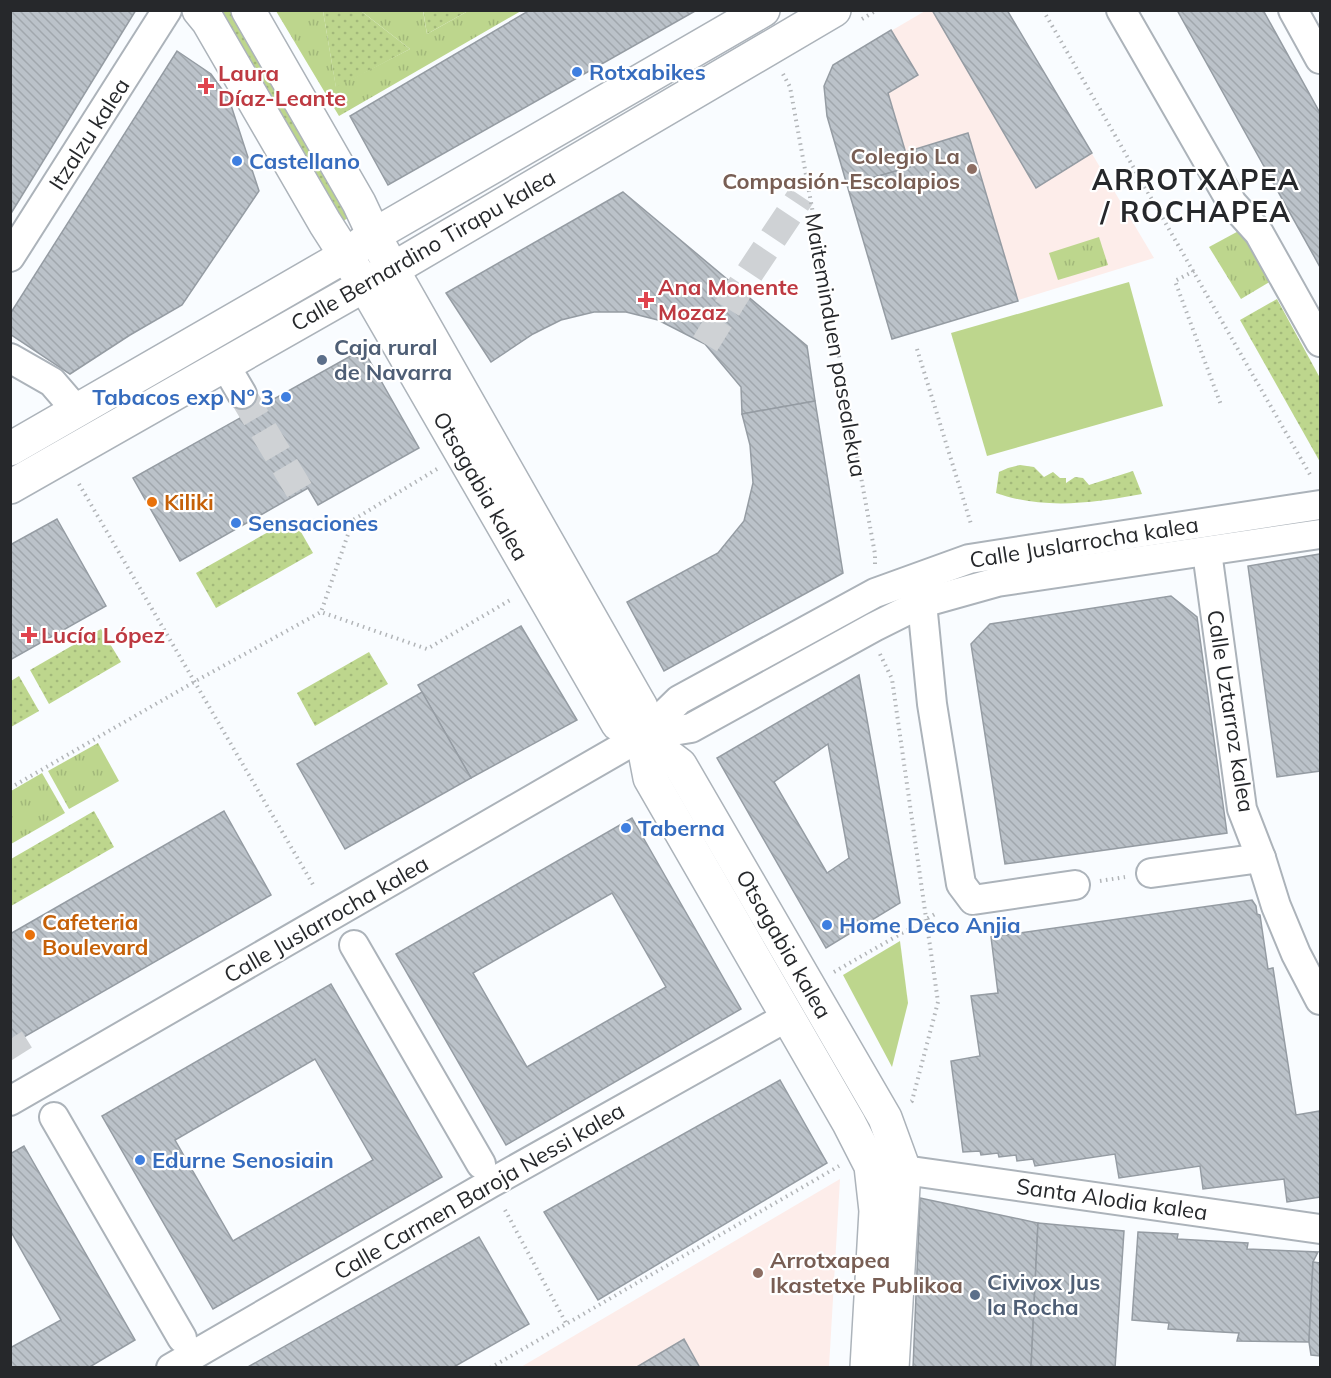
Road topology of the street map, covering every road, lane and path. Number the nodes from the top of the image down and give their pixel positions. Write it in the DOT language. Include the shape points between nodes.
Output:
graph roads {
  1 [pos="168,10"];
  2 [pos="200,10"];
  3 [pos="248,10"];
  4 [pos="763,10"];
  5 [pos="834,10"];
  6 [pos="1043,10"];
  7 [pos="1121,10"];
  8 [pos="1293,10"];
  9 [pos="1320,59"];
  10 [pos="779,68"];
  11 [pos="374,235"];
  12 [pos="345,256"];
  13 [pos="10,257"];
  14 [pos="393,269"];
  15 [pos="1194,271"];
  16 [pos="364,284"];
  17 [pos="1320,342"];
  18 [pos="917,349"];
  19 [pos="10,358"];
  20 [pos="225,365"];
  21 [pos="242,394"];
  22 [pos="1221,405"];
  23 [pos="77,411"];
  24 [pos="10,449"];
  25 [pos="443,466"];
  26 [pos="79,484"];
  27 [pos="10,488"];
  28 [pos="1316,491"];
  29 [pos="971,524"];
  30 [pos="1320,534"];
  31 [pos="1207,552"];
  32 [pos="876,554"];
  33 [pos="517,596"];
  34 [pos="922,603"];
  35 [pos="321,612"];
  36 [pos="877,646"];
  37 [pos="194,682"];
  38 [pos="642,736"];
  39 [pos="10,788"];
  40 [pos="1261,858"];
  41 [pos="1151,873"];
  42 [pos="1076,885"];
  43 [pos="315,888"];
  44 [pos="938,913"];
  45 [pos="926,920"];
  46 [pos="354,945"];
  47 [pos="826,976"];
  48 [pos="1320,1000"];
  49 [pos="787,1017"];
  50 [pos="10,1101"];
  51 [pos="906,1105"];
  52 [pos="54,1117"];
  53 [pos="481,1164"];
  54 [pos="855,1166"];
  55 [pos="904,1170"];
  56 [pos="505,1210"];
  57 [pos="1320,1229"];
  58 [pos="567,1323"];
  59 [pos="182,1338"];
  60 [pos="171,1368"];
  61 [pos="490,1368"];
  62 [pos="867,1368"];
  63 [pos="892,1368"];
  1 -- 13 [label="street, Itzalzu kalea"];
  2 -- 12 [label="street, Otsagabia kalea"];
  3 -- 11 [label="street, Otsagabia kalea"];
  4 -- 11 [label="street, Calle Bernardino Tirapu kalea"];
  5 -- 14 [label="street, Calle Bernardino Tirapu kalea"];
  6 -- 15 [label="path"];
  7 -- 17 [label="street" via="1232,203 1259,233"];
  8 -- 9 [label="street"];
  10 -- 32 [label="path, Maiteminduen pasealekua" via="790,87"];
  11 -- 12 [label="street, Calle Bernardino Tirapu kalea"];
  11 -- 14 [label="street, Otsagabia kalea"];
  12 -- 16 [label="street, Otsagabia kalea"];
  12 -- 23 [label="street, Calle Bernardino Tirapu kalea"];
  14 -- 16 [label="street, Calle Bernardino Tirapu kalea"];
  14 -- 38 [label="street, Otsagabia kalea" via="637,701"];
  15 -- 22 [label="path" via="1175,281"];
  15 -- 28 [label="path"];
  16 -- 20 [label="street, Calle Bernardino Tirapu kalea"];
  16 -- 38 [label="street, Otsagabia kalea" via="618,724"];
  18 -- 29 [label="path"];
  19 -- 23 [label="street" via="52,382"];
  20 -- 21 [label="street"];
  20 -- 27 [label="street, Calle Bernardino Tirapu kalea"];
  23 -- 24 [label="street, Calle Bernardino Tirapu kalea"];
  25 -- 35 [label="path" via="353,520"];
  26 -- 37 [label="path"];
  28 -- 38 [label="street, Calle Juslarrocha kalea" via="969,559 875,593 679,700"];
  30 -- 31 [label="street, Calle Juslarrocha kalea"];
  31 -- 34 [label="street, Calle Juslarrocha kalea" via="997,582"];
  31 -- 40 [label="street, Calle Uztarroz kalea" via="1242,809"];
  33 -- 35 [label="path" via="427,650"];
  34 -- 38 [label="street, Calle Juslarrocha kalea" via="691,728"];
  34 -- 42 [label="street" via="932,704 961,884 973,900"];
  35 -- 37 [label="path"];
  36 -- 45 [label="path" via="892,679"];
  37 -- 39 [label="path"];
  37 -- 43 [label="path"];
  38 -- 49 [label="street, Otsagabia kalea" via="650,778"];
  38 -- 50 [label="street, Calle Juslarrocha kalea"];
  38 -- 55 [label="street, Otsagabia kalea" via="680,765 885,1118"];
  40 -- 41 [label="street"];
  40 -- 48 [label="street, Calle Uztarroz kalea" via="1276,906"];
  41 -- 42 [label="path"];
  44 -- 45 [label="path"];
  45 -- 47 [label="path"];
  45 -- 51 [label="path" via="938,1002 912,1101"];
  46 -- 53 [label="street, Calle Carmen Baroja Nessi kalea"];
  49 -- 54 [label="street, Otsagabia kalea" via="849,1123"];
  49 -- 60 [label="street, Calle Carmen Baroja Nessi kalea"];
  52 -- 59 [label="street"];
  54 -- 58 [label="path"];
  54 -- 62 [label="street" via="876,1211"];
  55 -- 57 [label="street, Santa Alodia kalea"];
  55 -- 63 [label="street"];
  56 -- 58 [label="path"];
  58 -- 61 [label="path"];
}
